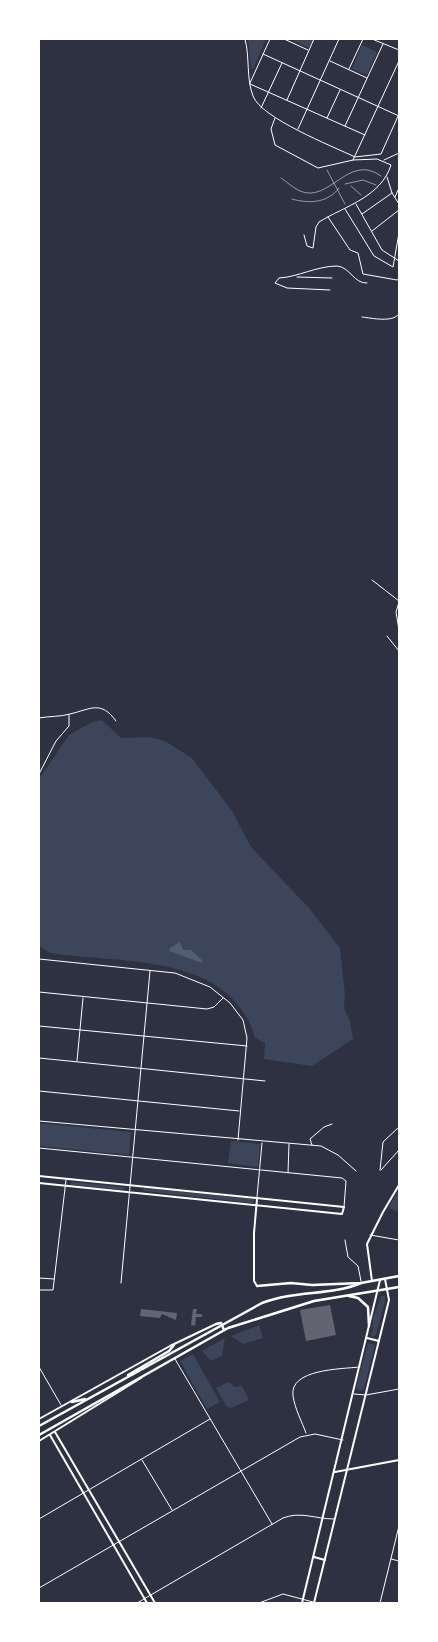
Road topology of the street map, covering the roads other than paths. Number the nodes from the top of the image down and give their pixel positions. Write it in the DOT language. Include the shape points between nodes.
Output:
graph roads {
  1 [pos="245,39"];
  2 [pos="270,39"];
  3 [pos="284,39"];
  4 [pos="293,39"];
  5 [pos="314,39"];
  6 [pos="339,39"];
  7 [pos="363,39"];
  8 [pos="372,39"];
  9 [pos="291,42"];
  10 [pos="383,44"];
  11 [pos="309,50"];
  12 [pos="399,50"];
  13 [pos="263,54"];
  14 [pos="330,60"];
  15 [pos="282,62"];
  16 [pos="399,62"];
  17 [pos="349,69"];
  18 [pos="300,70"];
  19 [pos="396,70"];
  20 [pos="399,72"];
  21 [pos="367,78"];
  22 [pos="320,80"];
  23 [pos="250,84"];
  24 [pos="341,89"];
  25 [pos="269,92"];
  26 [pos="359,97"];
  27 [pos="286,100"];
  28 [pos="379,107"];
  29 [pos="261,108"];
  30 [pos="307,109"];
  31 [pos="399,115"];
  32 [pos="275,118"];
  33 [pos="327,118"];
  34 [pos="344,126"];
  35 [pos="298,129"];
  36 [pos="365,135"];
  37 [pos="399,153"];
  38 [pos="355,157"];
  39 [pos="353,160"];
  40 [pos="383,160"];
  41 [pos="387,177"];
  42 [pos="399,188"];
  43 [pos="392,193"];
  44 [pos="395,198"];
  45 [pos="356,203"];
  46 [pos="399,204"];
  47 [pos="346,208"];
  48 [pos="399,210"];
  49 [pos="362,214"];
  50 [pos="328,217"];
  51 [pos="372,231"];
  52 [pos="399,233"];
  53 [pos="304,235"];
  54 [pos="395,260"];
  55 [pos="399,261"];
  56 [pos="296,277"];
  57 [pos="332,278"];
  58 [pos="399,279"];
  59 [pos="367,283"];
  60 [pos="330,290"];
  61 [pos="399,314"];
  62 [pos="362,317"];
  63 [pos="372,580"];
  64 [pos="399,601"];
  65 [pos="399,630"];
  66 [pos="387,636"];
  67 [pos="399,651"];
  68 [pos="69,715"];
  69 [pos="39,718"];
  70 [pos="116,721"];
  71 [pos="39,774"];
  72 [pos="39,959"];
  73 [pos="150,970"];
  74 [pos="39,992"];
  75 [pos="83,996"];
  76 [pos="224,997"];
  77 [pos="147,1002"];
  78 [pos="39,1026"];
  79 [pos="80,1030"];
  80 [pos="144,1037"];
  81 [pos="246,1046"];
  82 [pos="39,1058"];
  83 [pos="77,1062"];
  84 [pos="141,1068"];
  85 [pos="243,1080"];
  86 [pos="265,1081"];
  87 [pos="39,1091"];
  88 [pos="138,1101"];
  89 [pos="240,1111"];
  90 [pos="39,1121"];
  91 [pos="332,1124"];
  92 [pos="399,1127"];
  93 [pos="135,1129"];
  94 [pos="238,1140"];
  95 [pos="262,1143"];
  96 [pos="289,1144"];
  97 [pos="313,1146"];
  98 [pos="39,1148"];
  99 [pos="399,1150"];
  100 [pos="132,1156"];
  101 [pos="260,1170"];
  102 [pos="356,1171"];
  103 [pos="288,1174"];
  104 [pos="39,1176"];
  105 [pos="66,1179"];
  106 [pos="39,1183"];
  107 [pos="129,1185"];
  108 [pos="399,1185"];
  109 [pos="65,1186"];
  110 [pos="128,1192"];
  111 [pos="257,1199"];
  112 [pos="319,1204"];
  113 [pos="256,1206"];
  114 [pos="344,1207"];
  115 [pos="318,1212"];
  116 [pos="370,1234"];
  117 [pos="345,1240"];
  118 [pos="399,1240"];
  119 [pos="399,1276"];
  120 [pos="39,1278"];
  121 [pos="385,1279"];
  122 [pos="55,1280"];
  123 [pos="380,1280"];
  124 [pos="372,1281"];
  125 [pos="121,1283"];
  126 [pos="361,1283"];
  127 [pos="257,1286"];
  128 [pos="399,1287"];
  129 [pos="388,1289"];
  130 [pos="39,1290"];
  131 [pos="378,1290"];
  132 [pos="348,1295"];
  133 [pos="216,1324"];
  134 [pos="369,1326"];
  135 [pos="224,1330"];
  136 [pos="367,1338"];
  137 [pos="379,1341"];
  138 [pos="174,1345"];
  139 [pos="175,1357"];
  140 [pos="360,1366"];
  141 [pos="39,1367"];
  142 [pos="155,1369"];
  143 [pos="40,1371"];
  144 [pos="124,1379"];
  145 [pos="399,1388"];
  146 [pos="354,1394"];
  147 [pos="366,1395"];
  148 [pos="89,1399"];
  149 [pos="72,1402"];
  150 [pos="62,1407"];
  151 [pos="210,1419"];
  152 [pos="39,1420"];
  153 [pos="39,1426"];
  154 [pos="55,1432"];
  155 [pos="307,1434"];
  156 [pos="39,1435"];
  157 [pos="50,1435"];
  158 [pos="343,1440"];
  159 [pos="39,1441"];
  160 [pos="63,1445"];
  161 [pos="58,1448"];
  162 [pos="142,1459"];
  163 [pos="399,1460"];
  164 [pos="347,1470"];
  165 [pos="78,1472"];
  166 [pos="240,1472"];
  167 [pos="335,1472"];
  168 [pos="73,1475"];
  169 [pos="89,1490"];
  170 [pos="84,1492"];
  171 [pos="97,1504"];
  172 [pos="92,1507"];
  173 [pos="172,1511"];
  174 [pos="336,1518"];
  175 [pos="39,1519"];
  176 [pos="323,1519"];
  177 [pos="272,1524"];
  178 [pos="399,1526"];
  179 [pos="112,1531"];
  180 [pos="107,1534"];
  181 [pos="119,1542"];
  182 [pos="114,1545"];
  183 [pos="314,1557"];
  184 [pos="391,1559"];
  185 [pos="325,1560"];
  186 [pos="399,1561"];
  187 [pos="137,1572"];
  188 [pos="131,1576"];
  189 [pos="39,1588"];
  190 [pos="150,1595"];
  191 [pos="304,1598"];
  192 [pos="144,1599"];
  193 [pos="136,1603"];
  194 [pos="147,1603"];
  195 [pos="155,1603"];
  196 [pos="259,1603"];
  197 [pos="302,1603"];
  198 [pos="314,1603"];
  199 [pos="380,1603"];
  1 -- 23 [label="street"];
  2 -- 13 [label="street"];
  3 -- 9 [label="street"];
  4 -- 9 [label="street"];
  5 -- 11 [label="street"];
  6 -- 14 [label="street"];
  7 -- 17 [label="street"];
  8 -- 10 [label="street"];
  9 -- 11 [label="street"];
  10 -- 12 [label="street"];
  10 -- 21 [label="street"];
  11 -- 18 [label="street"];
  13 -- 15 [label="street"];
  13 -- 23 [label="street"];
  14 -- 17 [label="street"];
  14 -- 22 [label="street"];
  15 -- 18 [label="street"];
  15 -- 25 [label="street"];
  16 -- 19 [label="street"];
  17 -- 21 [label="street"];
  18 -- 22 [label="street"];
  18 -- 27 [label="street"];
  19 -- 20 [label="street"];
  19 -- 28 [label="street"];
  21 -- 26 [label="street"];
  22 -- 24 [label="street"];
  22 -- 30 [label="street"];
  23 -- 25 [label="street"];
  23 -- 29 [label="street" via="253,97"];
  24 -- 26 [label="street"];
  24 -- 33 [label="street"];
  25 -- 27 [label="street"];
  25 -- 29 [label="street"];
  26 -- 28 [label="street"];
  26 -- 34 [label="street"];
  27 -- 30 [label="street"];
  28 -- 31 [label="street"];
  28 -- 36 [label="street"];
  29 -- 32 [label="street"];
  30 -- 33 [label="street"];
  30 -- 35 [label="street"];
  31 -- 38 [label="street" via="381,154"];
  32 -- 35 [label="street"];
  32 -- 39 [label="street" via="271,129 275,145 308,164 326,168"];
  33 -- 34 [label="street"];
  34 -- 36 [label="street"];
  35 -- 38 [label="street"];
  36 -- 38 [label="street"];
  37 -- 40 [label="street"];
  38 -- 39 [label="street"];
  39 -- 40 [label="street"];
  40 -- 41 [label="street" via="391,165"];
  41 -- 43 [label="street"];
  41 -- 45 [label="street" via="365,199"];
  42 -- 44 [label="street"];
  43 -- 44 [label="street"];
  43 -- 49 [label="street"];
  44 -- 46 [label="street"];
  45 -- 47 [label="street"];
  45 -- 49 [label="street"];
  47 -- 50 [label="street"];
  47 -- 54 [label="street" via="374,256 394,267"];
  48 -- 51 [label="street"];
  49 -- 51 [label="street"];
  50 -- 53 [label="street" via="317,224 313,248 307,246"];
  50 -- 58 [label="street" via="350,250 358,253 363,274 373,278"];
  51 -- 54 [label="street" via="383,251"];
  52 -- 54 [label="street"];
  54 -- 55 [label="street"];
  56 -- 57 [label="street"];
  56 -- 59 [label="street" via="338,266 360,282"];
  56 -- 60 [label="street" via="279,278 274,283 287,288"];
  61 -- 62 [label="street" via="390,319"];
  63 -- 64 [label="street"];
  64 -- 65 [label="street" via="396,612"];
  66 -- 67 [label="street"];
  68 -- 69 [label="street"];
  68 -- 70 [label="street" via="97,707 110,713"];
  68 -- 71 [label="street" via="69,726 56,741"];
  72 -- 73 [label="street"];
  73 -- 76 [label="street" via="185,975"];
  73 -- 77 [label="street"];
  74 -- 75 [label="street"];
  75 -- 77 [label="street"];
  75 -- 79 [label="street"];
  76 -- 77 [label="street" via="207,1009"];
  76 -- 81 [label="street" via="243,1020"];
  77 -- 80 [label="street"];
  78 -- 79 [label="street"];
  79 -- 80 [label="street"];
  79 -- 83 [label="street"];
  80 -- 81 [label="street"];
  80 -- 84 [label="street"];
  81 -- 85 [label="street"];
  82 -- 83 [label="street"];
  83 -- 84 [label="street"];
  84 -- 85 [label="street"];
  84 -- 88 [label="street"];
  85 -- 86 [label="street"];
  85 -- 89 [label="street"];
  87 -- 88 [label="street"];
  88 -- 89 [label="street"];
  88 -- 93 [label="street"];
  89 -- 94 [label="street"];
  90 -- 93 [label="street"];
  91 -- 97 [label="street" via="310,1139"];
  92 -- 99 [label="street" via="383,1142 380,1170"];
  93 -- 94 [label="street"];
  93 -- 100 [label="street"];
  94 -- 95 [label="street"];
  95 -- 96 [label="street"];
  95 -- 101 [label="street"];
  96 -- 97 [label="street"];
  96 -- 103 [label="street"];
  97 -- 102 [label="street" via="329,1149"];
  98 -- 100 [label="street"];
  100 -- 101 [label="street"];
  100 -- 107 [label="street"];
  101 -- 103 [label="street"];
  101 -- 111 [label="street"];
  103 -- 114 [label="street" via="342,1178 346,1181"];
  104 -- 105 [label="street"];
  105 -- 107 [label="street"];
  105 -- 109 [label="street"];
  106 -- 109 [label="street"];
  107 -- 110 [label="street"];
  107 -- 111 [label="street"];
  108 -- 116 [label="street"];
  109 -- 110 [label="street"];
  109 -- 122 [label="street"];
  110 -- 113 [label="street"];
  110 -- 125 [label="street"];
  111 -- 112 [label="street"];
  111 -- 113 [label="street"];
  112 -- 114 [label="street"];
  112 -- 115 [label="street"];
  113 -- 115 [label="street"];
  113 -- 127 [label="street" via="254,1274"];
  114 -- 115 [label="street" via="342,1214"];
  116 -- 118 [label="street"];
  116 -- 124 [label="street" via="367,1251"];
  117 -- 126 [label="street" via="348,1257 358,1266"];
  119 -- 121 [label="main road"];
  120 -- 122 [label="street"];
  121 -- 123 [label="main road"];
  121 -- 129 [label="street"];
  122 -- 130 [label="street" via="53,1290"];
  123 -- 124 [label="main road"];
  123 -- 131 [label="street"];
  124 -- 126 [label="main road"];
  126 -- 127 [label="main road"];
  126 -- 144 [label="main road" via="335,1290 278,1297"];
  128 -- 129 [label="main road"];
  129 -- 131 [label="main road"];
  129 -- 137 [label="street" via="389,1300"];
  131 -- 132 [label="main road"];
  131 -- 134 [label="street"];
  132 -- 134 [label="main road" via="358,1298 368,1307"];
  132 -- 135 [label="main road" via="314,1301"];
  133 -- 135 [label="main road" via="221,1323"];
  133 -- 138 [label="street"];
  134 -- 136 [label="street"];
  135 -- 139 [label="main road"];
  136 -- 137 [label="street"];
  136 -- 140 [label="street"];
  137 -- 147 [label="street"];
  138 -- 144 [label="main road"];
  138 -- 149 [label="street"];
  139 -- 142 [label="main road"];
  139 -- 151 [label="street"];
  140 -- 146 [label="street"];
  140 -- 155 [label="street" via="306,1375 297,1380 293,1398"];
  141 -- 143 [label="street"];
  142 -- 154 [label="street"];
  142 -- 156 [label="main road"];
  143 -- 150 [label="street"];
  144 -- 148 [label="main road"];
  145 -- 147 [label="street"];
  146 -- 147 [label="street"];
  146 -- 158 [label="street"];
  147 -- 164 [label="street"];
  148 -- 149 [label="main road"];
  148 -- 153 [label="main road"];
  149 -- 150 [label="street"];
  150 -- 152 [label="street"];
  151 -- 162 [label="street"];
  151 -- 166 [label="street"];
  154 -- 157 [label="street"];
  154 -- 160 [label="street"];
  155 -- 158 [label="street"];
  155 -- 166 [label="street"];
  157 -- 159 [label="street"];
  157 -- 161 [label="street"];
  158 -- 167 [label="street"];
  160 -- 161 [label="street"];
  160 -- 165 [label="street"];
  161 -- 168 [label="street"];
  162 -- 169 [label="street"];
  162 -- 173 [label="street"];
  163 -- 164 [label="street"];
  164 -- 167 [label="street"];
  164 -- 174 [label="street"];
  165 -- 168 [label="street"];
  165 -- 169 [label="street"];
  166 -- 173 [label="street"];
  166 -- 177 [label="street"];
  167 -- 176 [label="street"];
  168 -- 170 [label="street"];
  169 -- 170 [label="street"];
  169 -- 171 [label="street"];
  170 -- 172 [label="street"];
  170 -- 175 [label="street"];
  171 -- 172 [label="street"];
  171 -- 179 [label="street"];
  172 -- 180 [label="street"];
  173 -- 181 [label="street"];
  174 -- 176 [label="street"];
  174 -- 185 [label="street"];
  176 -- 177 [label="street" via="297,1514"];
  176 -- 183 [label="street"];
  177 -- 190 [label="street"];
  178 -- 184 [label="street"];
  179 -- 180 [label="street"];
  179 -- 181 [label="street"];
  180 -- 182 [label="street"];
  181 -- 182 [label="street"];
  181 -- 187 [label="street"];
  182 -- 188 [label="street"];
  182 -- 189 [label="street"];
  183 -- 185 [label="street"];
  183 -- 191 [label="street"];
  184 -- 186 [label="street"];
  184 -- 199 [label="street"];
  185 -- 198 [label="street"];
  187 -- 188 [label="street"];
  187 -- 190 [label="street"];
  188 -- 192 [label="street"];
  190 -- 192 [label="street"];
  190 -- 195 [label="street"];
  191 -- 196 [label="street" via="283,1594"];
  191 -- 197 [label="street"];
  191 -- 198 [label="street"];
  192 -- 193 [label="street"];
  192 -- 194 [label="street"];
}
